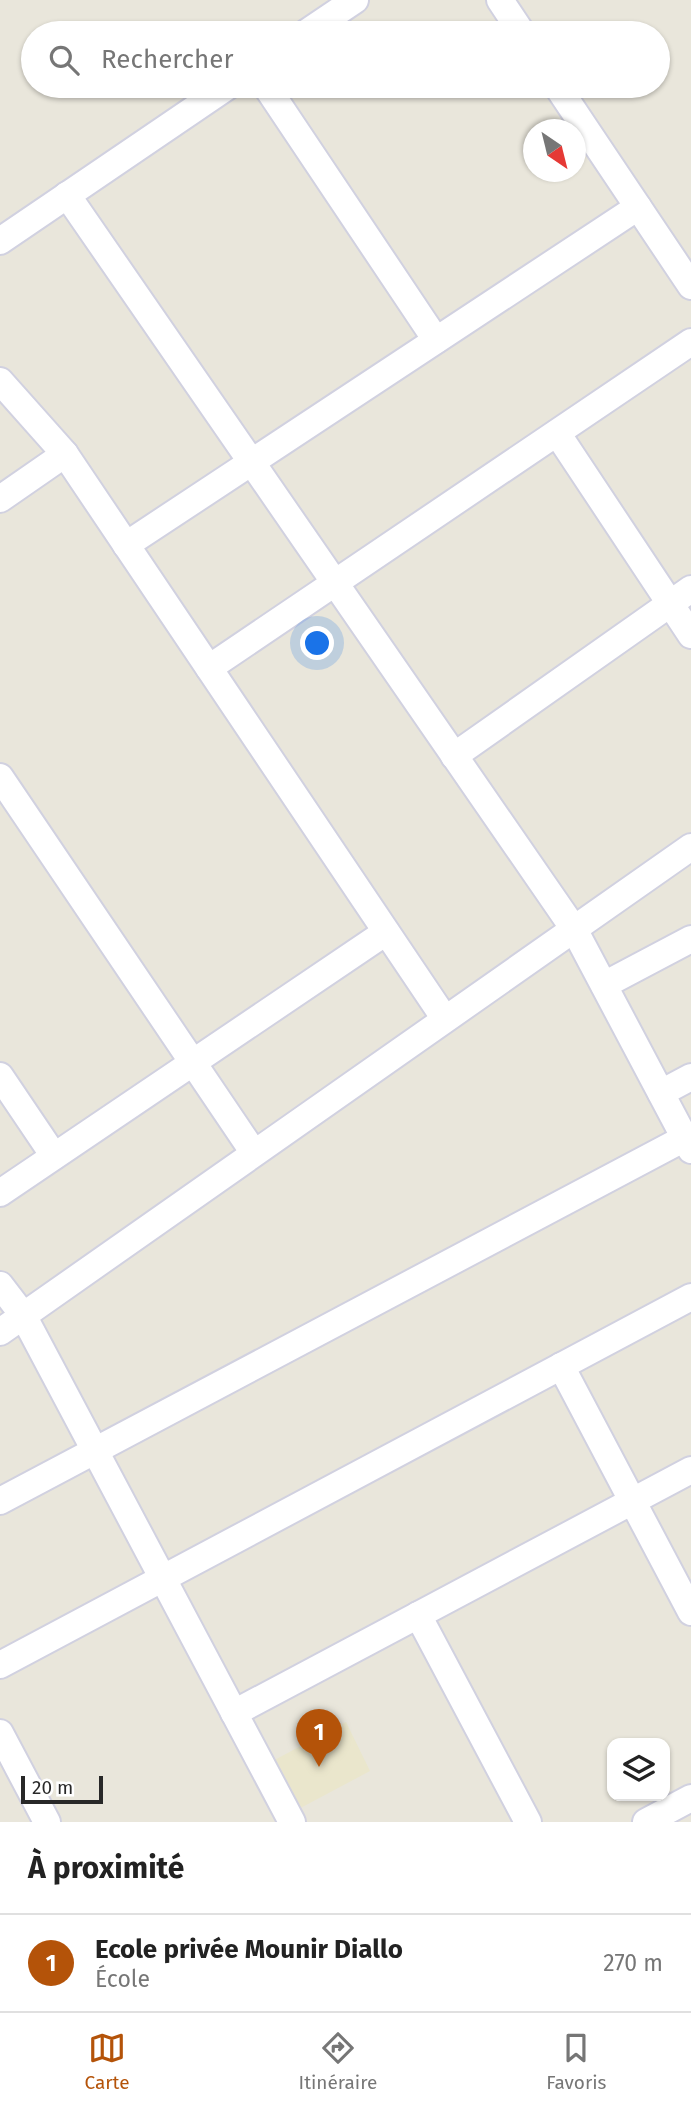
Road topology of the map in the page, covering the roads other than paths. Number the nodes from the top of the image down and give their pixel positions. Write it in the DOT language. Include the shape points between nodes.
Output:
graph roads {
  1 [pos="355,0"];
  2 [pos="500,0"];
  3 [pos="324,21"];
  4 [pos="514,21"];
  5 [pos="210,98"];
  6 [pos="274,98"];
  7 [pos="565,98"];
  8 [pos="67,195"];
  9 [pos="638,206"];
  10 [pos="0,240"];
  11 [pos="691,286"];
  12 [pos="436,340"];
  13 [pos="691,342"];
  14 [pos="0,382"];
  15 [pos="557,433"];
  16 [pos="65,454"];
  17 [pos="251,462"];
  18 [pos="0,499"];
  19 [pos="126,545"];
  20 [pos="335,583"];
  21 [pos="681,596"];
  22 [pos="691,635"];
  23 [pos="209,668"];
  24 [pos="454,756"];
  25 [pos="0,777"];
  26 [pos="691,847"];
  27 [pos="573,929"];
  28 [pos="386,932"];
  29 [pos="691,939"];
  30 [pos="604,985"];
  31 [pos="445,1019"];
  32 [pos="192,1062"];
  33 [pos="0,1076"];
  34 [pos="691,1076"];
  35 [pos="660,1093"];
  36 [pos="688,1144"];
  37 [pos="254,1153"];
  38 [pos="54,1156"];
  39 [pos="0,1193"];
  40 [pos="0,1285"];
  41 [pos="691,1297"];
  42 [pos="23,1315"];
  43 [pos="0,1332"];
  44 [pos="561,1366"];
  45 [pos="95,1451"];
  46 [pos="691,1470"];
  47 [pos="632,1501"];
  48 [pos="0,1502"];
  49 [pos="163,1578"];
  50 [pos="691,1612"];
  51 [pos="418,1615"];
  52 [pos="0,1665"];
  53 [pos="234,1713"];
  54 [pos="0,1733"];
  55 [pos="691,1798"];
  56 [pos="39,1819"];
  57 [pos="292,1822"];
  58 [pos="528,1822"];
  59 [pos="646,1822"];
  1 -- 3 [label="street"];
  2 -- 4 [label="street"];
  5 -- 8 [label="street"];
  6 -- 12 [label="street"];
  7 -- 9 [label="street"];
  8 -- 10 [label="street"];
  8 -- 17 [label="street"];
  9 -- 11 [label="street"];
  9 -- 12 [label="street"];
  12 -- 17 [label="street"];
  13 -- 15 [label="street"];
  14 -- 16 [label="street"];
  15 -- 20 [label="street"];
  15 -- 21 [label="street"];
  16 -- 18 [label="street"];
  16 -- 19 [label="street"];
  17 -- 19 [label="street"];
  17 -- 20 [label="street"];
  19 -- 23 [label="street"];
  20 -- 23 [label="street"];
  20 -- 24 [label="street"];
  21 -- 22 [label="street"];
  21 -- 24 [label="street"];
  23 -- 28 [label="street"];
  24 -- 27 [label="street"];
  25 -- 32 [label="street"];
  26 -- 27 [label="street"];
  27 -- 30 [label="street"];
  27 -- 31 [label="street"];
  28 -- 31 [label="street"];
  28 -- 32 [label="street"];
  29 -- 30 [label="street"];
  30 -- 35 [label="street"];
  31 -- 37 [label="street"];
  32 -- 37 [label="street"];
  32 -- 38 [label="street"];
  33 -- 38 [label="street"];
  34 -- 35 [label="street"];
  35 -- 36 [label="street"];
  36 -- 45 [label="street"];
  37 -- 42 [label="street"];
  38 -- 39 [label="street"];
  40 -- 42 [label="street"];
  41 -- 44 [label="street"];
  42 -- 43 [label="street"];
  42 -- 45 [label="street"];
  44 -- 47 [label="street"];
  44 -- 49 [label="street"];
  45 -- 48 [label="street"];
  45 -- 49 [label="street"];
  46 -- 47 [label="street"];
  47 -- 50 [label="street"];
  47 -- 51 [label="street"];
  49 -- 52 [label="street"];
  49 -- 53 [label="street"];
  51 -- 53 [label="street"];
  51 -- 58 [label="street"];
  53 -- 57 [label="street"];
  54 -- 56 [label="street"];
  55 -- 59 [label="street"];
}
